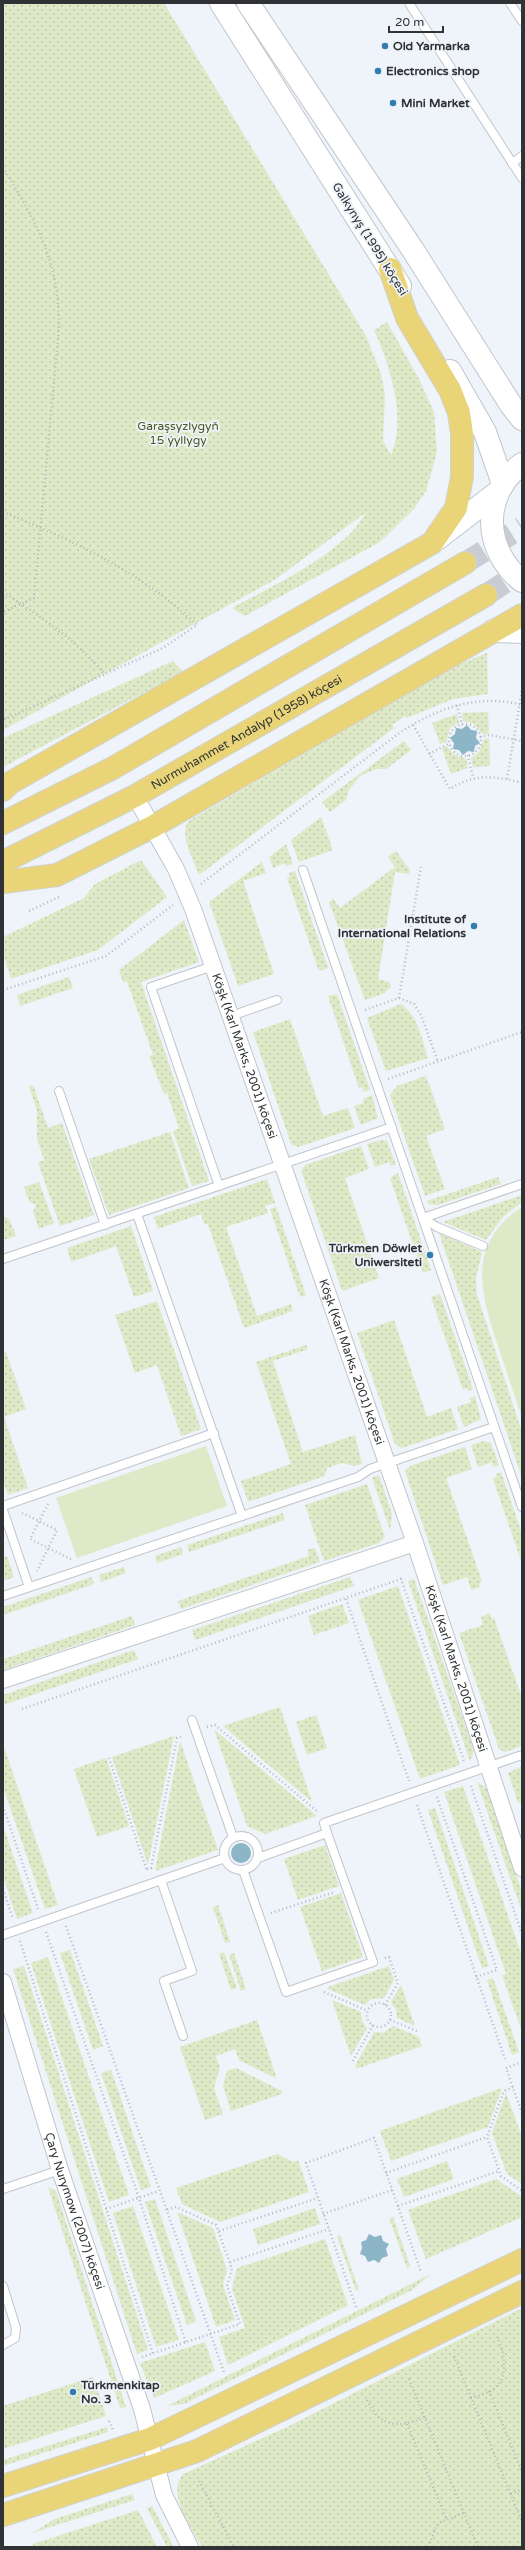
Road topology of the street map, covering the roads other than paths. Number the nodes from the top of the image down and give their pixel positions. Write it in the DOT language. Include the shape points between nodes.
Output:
graph roads {
  1 [pos="221,3"];
  2 [pos="248,3"];
  3 [pos="408,3"];
  4 [pos="510,3"];
  5 [pos="522,21"];
  6 [pos="522,156"];
  7 [pos="512,163"];
  8 [pos="522,178"];
  9 [pos="390,269"];
  10 [pos="522,420"];
  11 [pos="522,464"];
  12 [pos="500,488"];
  13 [pos="432,543"];
  14 [pos="465,563"];
  15 [pos="522,581"];
  16 [pos="486,595"];
  17 [pos="522,615"];
  18 [pos="493,631"];
  19 [pos="522,632"];
  20 [pos="3,790"];
  21 [pos="135,796"];
  22 [pos="3,822"];
  23 [pos="152,826"];
  24 [pos="3,862"];
  25 [pos="303,870"];
  26 [pos="3,882"];
  27 [pos="213,966"];
  28 [pos="277,1000"];
  29 [pos="231,1016"];
  30 [pos="59,1091"];
  31 [pos="392,1127"];
  32 [pos="283,1164"];
  33 [pos="522,1184"];
  34 [pos="219,1186"];
  35 [pos="137,1214"];
  36 [pos="423,1218"];
  37 [pos="105,1225"];
  38 [pos="483,1246"];
  39 [pos="3,1259"];
  40 [pos="494,1427"];
  41 [pos="214,1433"];
  42 [pos="387,1463"];
  43 [pos="522,1507"];
  44 [pos="4,1510"];
  45 [pos="242,1516"];
  46 [pos="415,1543"];
  47 [pos="30,1588"];
  48 [pos="3,1596"];
  49 [pos="3,1680"];
  50 [pos="192,1720"];
  51 [pos="522,1755"];
  52 [pos="489,1766"];
  53 [pos="327,1833"];
  54 [pos="233,1837"];
  55 [pos="225,1858"];
  56 [pos="258,1858"];
  57 [pos="522,1868"];
  58 [pos="244,1870"];
  59 [pos="161,1880"];
  60 [pos="3,1935"];
  61 [pos="3,1982"];
  62 [pos="183,2036"];
  63 [pos="60,2170"];
  64 [pos="3,2189"];
  65 [pos="522,2260"];
  66 [pos="3,2286"];
  67 [pos="522,2292"];
  68 [pos="3,2345"];
  69 [pos="150,2439"];
  70 [pos="157,2466"];
  71 [pos="3,2486"];
  72 [pos="3,2515"];
  73 [pos="190,2547"];
  1 -- 9 [label="main road, Galkynyş (1995) köçesi"];
  2 -- 10 [label="main road" via="414,250"];
  3 -- 7 [label="lane"];
  4 -- 5 [label="lane"];
  6 -- 7 [label="lane"];
  7 -- 8 [label="lane"];
  9 -- 12 [label="main road, Galkynyş (1995) köçesi" via="485,432"];
  9 -- 13 [label="main road" via="407,318 450,390 459,413 462,434 462,477 456,508"];
  11 -- 12 [label="main road"];
  12 -- 13 [label="main road"];
  12 -- 15 [label="main road" via="492,512 494,542 502,560"];
  13 -- 20 [label="main road"];
  14 -- 22 [label="main road" via="113,768"];
  16 -- 21 [label="main road, Nurmuhammet Andalyp (1958) köçesi"];
  17 -- 18 [label="main road"];
  18 -- 19 [label="main road"];
  18 -- 23 [label="main road"];
  21 -- 23 [label="street, Köşk (Karl Marks, 2001) köçesi"];
  21 -- 24 [label="main road, Nurmuhammet Andalyp (1958) köçesi"];
  23 -- 26 [label="main road" via="57,875"];
  23 -- 27 [label="street, Köşk (Karl Marks, 2001) köçesi" via="187,895"];
  25 -- 31 [label="lane"];
  27 -- 29 [label="street, Köşk (Karl Marks, 2001) köçesi"];
  27 -- 34 [label="lane" via="151,987"];
  28 -- 29 [label="lane"];
  29 -- 32 [label="street, Köşk (Karl Marks, 2001) köçesi"];
  30 -- 37 [label="lane"];
  31 -- 32 [label="lane"];
  31 -- 36 [label="lane"];
  32 -- 34 [label="lane"];
  32 -- 42 [label="street, Köşk (Karl Marks, 2001) köçesi"];
  33 -- 36 [label="lane"];
  34 -- 35 [label="lane"];
  35 -- 37 [label="lane"];
  35 -- 41 [label="lane"];
  36 -- 38 [label="lane" via="437,1227"];
  36 -- 40 [label="lane"];
  37 -- 39 [label="lane"];
  40 -- 42 [label="lane"];
  40 -- 43 [label="lane"];
  41 -- 44 [label="lane" via="47,1491"];
  41 -- 45 [label="lane"];
  42 -- 45 [label="lane" via="358,1477"];
  42 -- 46 [label="street, Köşk (Karl Marks, 2001) köçesi"];
  44 -- 47 [label="lane"];
  45 -- 47 [label="lane"];
  46 -- 49 [label="street"];
  46 -- 52 [label="street, Köşk (Karl Marks, 2001) köçesi"];
  47 -- 48 [label="lane"];
  50 -- 54 [label="lane"];
  51 -- 52 [label="lane"];
  52 -- 53 [label="lane" via="324,1823"];
  52 -- 57 [label="street, Köşk (Karl Marks, 2001) köçesi"];
  53 -- 56 [label="lane"];
  53 -- 58 [label="lane" via="373,1962 286,1992"];
  54 -- 55 [label="lane" via="224,1847"];
  54 -- 56 [label="lane" via="246,1836 257,1845"];
  55 -- 58 [label="lane" via="228,1866"];
  55 -- 59 [label="lane"];
  56 -- 58 [label="lane" via="252,1866"];
  59 -- 60 [label="lane"];
  59 -- 62 [label="lane" via="192,1971 164,1981"];
  61 -- 63 [label="street, Çary Nurymow (2007) köçesi"];
  63 -- 64 [label="lane"];
  63 -- 69 [label="street, Çary Nurymow (2007) köçesi"];
  65 -- 69 [label="main road"];
  66 -- 68 [label="lane" via="16,2328 15,2338"];
  67 -- 70 [label="main road" via="197,2451"];
  69 -- 70 [label="street, Çary Nurymow (2007) köçesi"];
  69 -- 71 [label="main road"];
  70 -- 72 [label="main road"];
  70 -- 73 [label="street" via="169,2507"];
}
